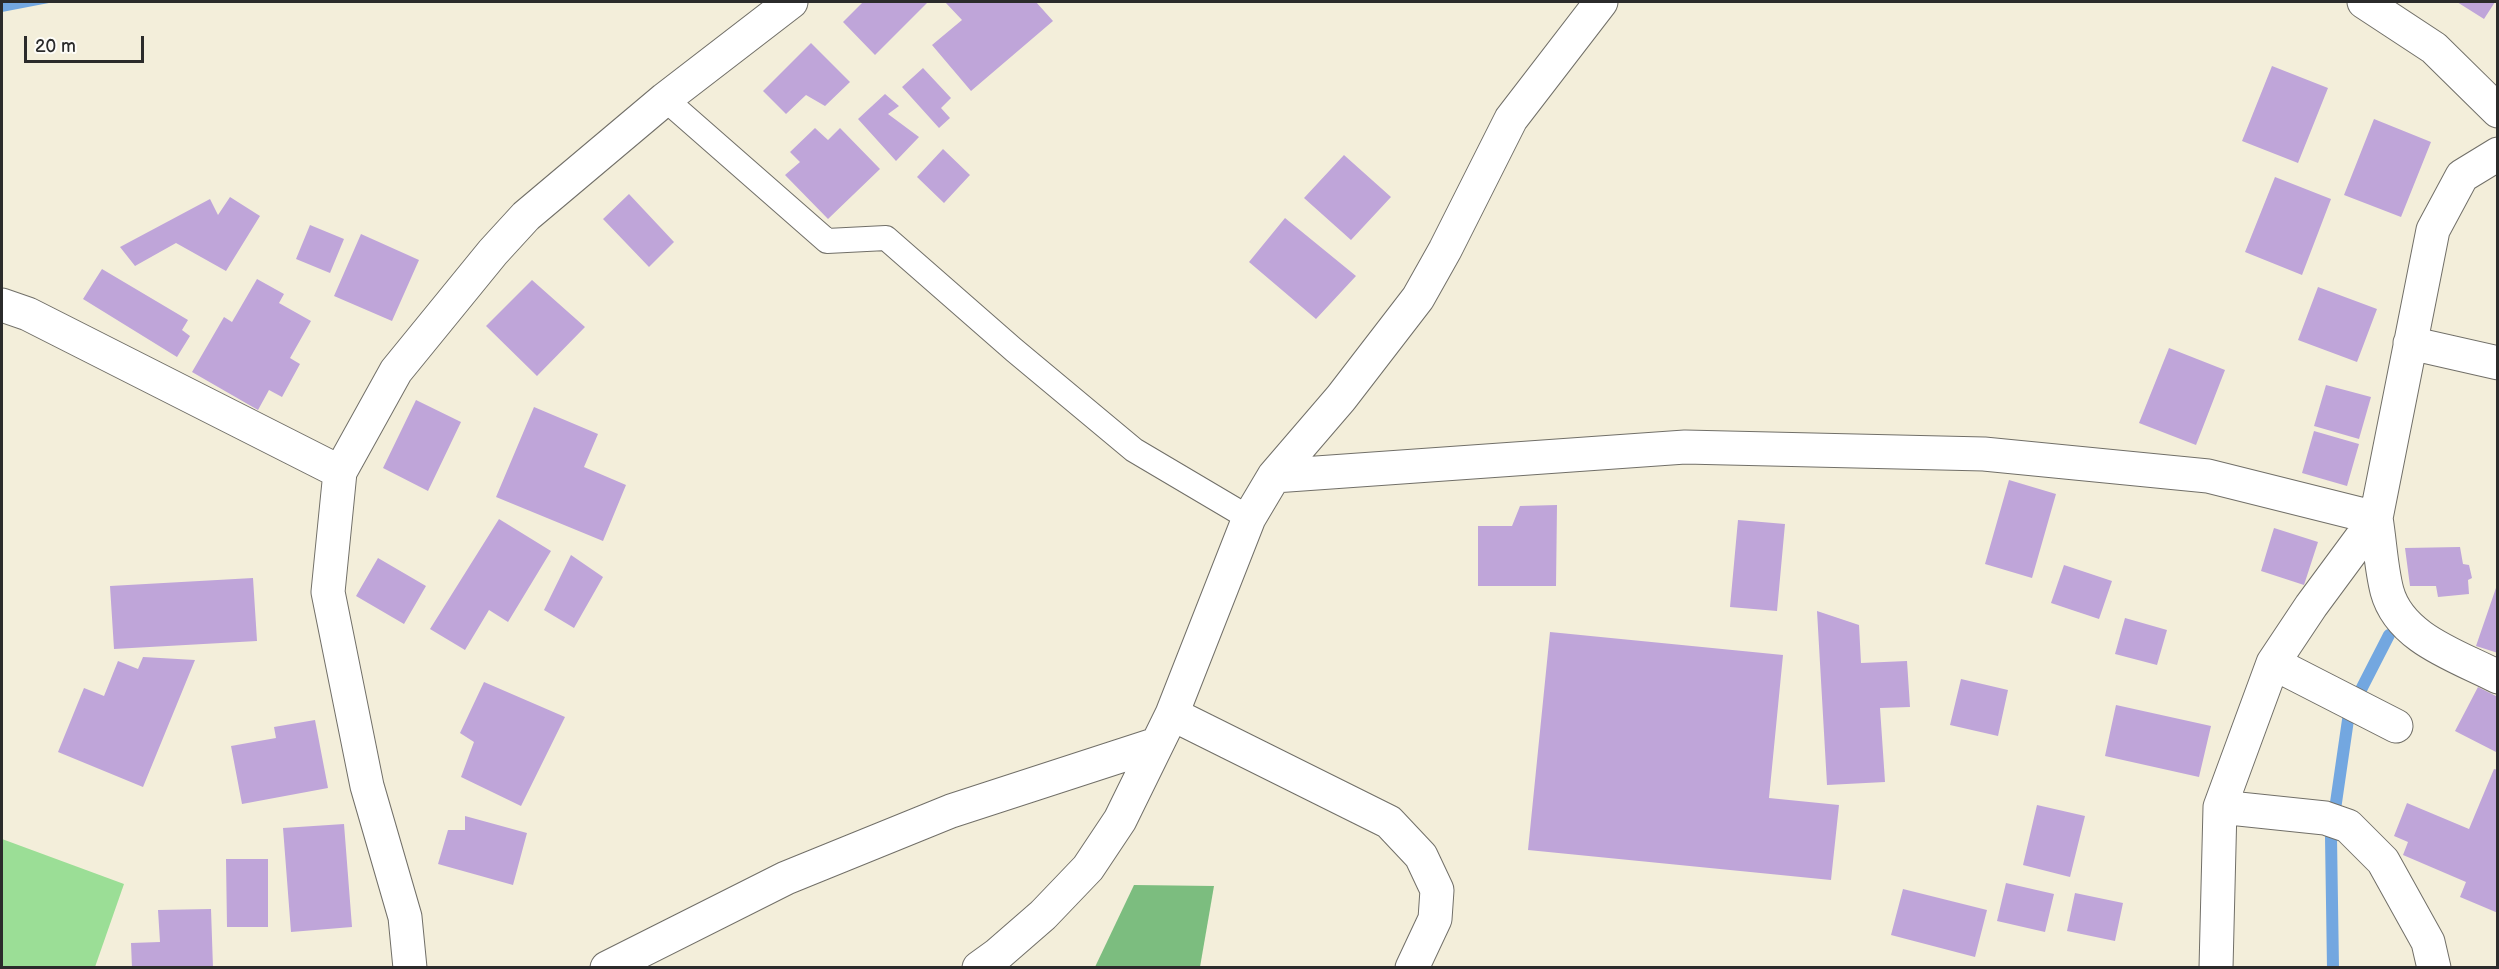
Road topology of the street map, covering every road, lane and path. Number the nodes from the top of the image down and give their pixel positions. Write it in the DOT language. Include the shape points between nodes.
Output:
graph roads {
  1 [pos="791,2"];
  2 [pos="1601,2"];
  3 [pos="2364,2"];
  4 [pos="665,99"];
  5 [pos="2498,111"];
  6 [pos="2498,154"];
  7 [pos="2,305"];
  8 [pos="2410,343"];
  9 [pos="2498,363"];
  10 [pos="340,472"];
  11 [pos="1274,476"];
  12 [pos="1249,518"];
  13 [pos="2376,518"];
  14 [pos="2273,663"];
  15 [pos="2498,676"];
  16 [pos="1172,714"];
  17 [pos="2396,726"];
  18 [pos="1157,744"];
  19 [pos="2220,807"];
  20 [pos="410,968"];
  21 [pos="607,968"];
  22 [pos="979,968"];
  23 [pos="1412,968"];
  24 [pos="2216,968"];
  25 [pos="2434,968"];
  1 -- 4 [label="street"];
  2 -- 11 [label="street" via="1511,119 1418,298 1341,398"];
  3 -- 5 [label="street" via="2434,48"];
  4 -- 10 [label="street" via="526,216 493,252 396,371"];
  4 -- 12 [label="lane" via="827,241 886,238 1134,450"];
  6 -- 8 [label="street" via="2462,176 2433,230"];
  7 -- 10 [label="street" via="28,314"];
  8 -- 9 [label="street"];
  8 -- 13 [label="street"];
  10 -- 20 [label="street" via="328,592 367,786 405,917"];
  11 -- 12 [label="street"];
  11 -- 13 [label="street" via="1685,447 1984,454 2208,476"];
  12 -- 16 [label="street"];
  13 -- 14 [label="street"];
  13 -- 15 [label="street" via="2387,593 2401,620 2423,639"];
  14 -- 17 [label="street"];
  14 -- 19 [label="street"];
  16 -- 18 [label="street"];
  16 -- 23 [label="street" via="1389,822 1421,856 1437,890 1435,919"];
  18 -- 21 [label="street" via="951,811 797,874"];
  18 -- 22 [label="street" via="1120,820 1088,868 1043,915"];
  19 -- 24 [label="street"];
  19 -- 25 [label="street" via="2325,818 2348,826 2383,861 2428,942"];
}
